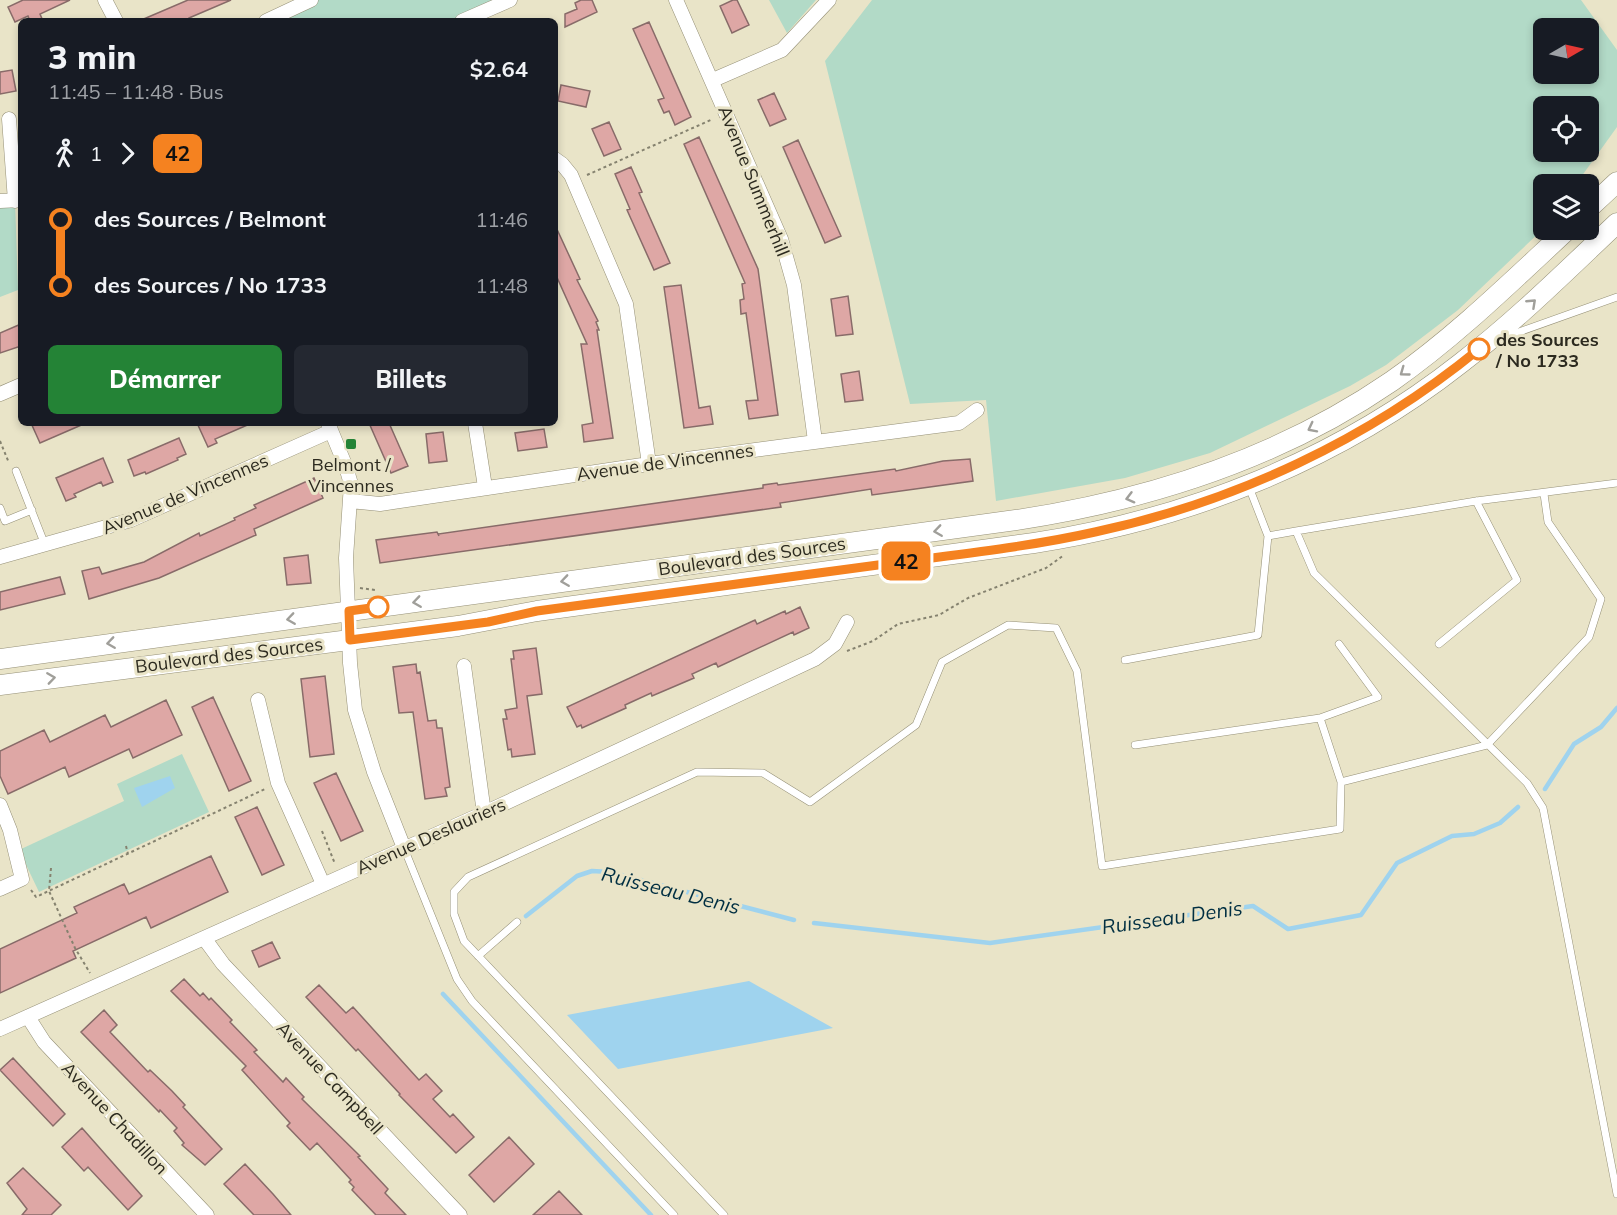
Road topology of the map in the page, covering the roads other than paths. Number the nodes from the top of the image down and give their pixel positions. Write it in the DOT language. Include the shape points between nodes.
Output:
graph roads {
  1 [pos="105,0"];
  2 [pos="311,0"];
  3 [pos="510,0"];
  4 [pos="676,0"];
  5 [pos="829,0"];
  6 [pos="114,18"];
  7 [pos="272,18"];
  8 [pos="469,18"];
  9 [pos="713,80"];
  10 [pos="9,119"];
  11 [pos="558,161"];
  12 [pos="1617,182"];
  13 [pos="1599,199"];
  14 [pos="18,200"];
  15 [pos="0,201"];
  16 [pos="1617,223"];
  17 [pos="1556,240"];
  18 [pos="1617,297"];
  19 [pos="1488,342"];
  20 [pos="18,386"];
  21 [pos="0,394"];
  22 [pos="977,410"];
  23 [pos="475,426"];
  24 [pos="329,427"];
  25 [pos="815,441"];
  26 [pos="649,464"];
  27 [pos="13,469"];
  28 [pos="1617,483"];
  29 [pos="1248,485"];
  30 [pos="484,487"];
  31 [pos="1544,494"];
  32 [pos="350,501"];
  33 [pos="1476,501"];
  34 [pos="0,508"];
  35 [pos="32,510"];
  36 [pos="1296,531"];
  37 [pos="1268,536"];
  38 [pos="45,545"];
  39 [pos="0,557"];
  40 [pos="349,611"];
  41 [pos="847,622"];
  42 [pos="350,640"];
  43 [pos="1439,644"];
  44 [pos="1340,645"];
  45 [pos="0,659"];
  46 [pos="1125,660"];
  47 [pos="465,666"];
  48 [pos="0,685"];
  49 [pos="258,700"];
  50 [pos="1320,718"];
  51 [pos="1136,745"];
  52 [pos="1487,745"];
  53 [pos="1341,782"];
  54 [pos="0,805"];
  55 [pos="484,813"];
  56 [pos="404,848"];
  57 [pos="323,884"];
  58 [pos="0,889"];
  59 [pos="517,922"];
  60 [pos="204,938"];
  61 [pos="478,956"];
  62 [pos="28,1017"];
  63 [pos="0,1029"];
  64 [pos="1617,1194"];
  65 [pos="207,1215"];
  66 [pos="460,1215"];
  67 [pos="674,1215"];
  68 [pos="724,1215"];
  1 -- 6 [label="street"];
  2 -- 7 [label="street"];
  3 -- 8 [label="street"];
  4 -- 9 [label="street, Avenue Summerhill"];
  5 -- 9 [label="street" via="782,50"];
  9 -- 25 [label="street, Avenue Summerhill" via="781,239 791,273"];
  10 -- 14 [label="street"];
  11 -- 26 [label="street" via="571,175 626,304"];
  12 -- 13 [label="main road"];
  14 -- 15 [label="street"];
  19 -- 16 [label="main road, Boulevard des Sources, one-way"];
  17 -- 40 [label="main road, Boulevard des Sources, one-way" via="1434,349 1378,390 1262,452 1153,492 1016,520"];
  18 -- 19 [label="lane"];
  19 -- 29 [label="main road, Boulevard des Sources" via="1369,426"];
  20 -- 21 [label="street"];
  22 -- 25 [label="street, Avenue de Vincennes" via="959,423"];
  23 -- 30 [label="street"];
  24 -- 32 [label="street" via="349,476"];
  24 -- 38 [label="street, Avenue de Vincennes" via="131,520"];
  25 -- 26 [label="street, Avenue de Vincennes"];
  26 -- 30 [label="street, Avenue de Vincennes"];
  27 -- 35 [label="lane"];
  28 -- 31 [label="lane"];
  29 -- 37 [label="lane"];
  29 -- 42 [label="main road, Boulevard des Sources" via="1167,513 1078,536"];
  30 -- 32 [label="street, Avenue de Vincennes" via="380,504"];
  31 -- 33 [label="lane"];
  31 -- 52 [label="lane" via="1548,522 1601,598 1589,637"];
  32 -- 40 [label="street" via="346,558"];
  33 -- 36 [label="lane"];
  33 -- 43 [label="lane" via="1517,580"];
  34 -- 35 [label="lane" via="5,521"];
  35 -- 38 [label="lane"];
  36 -- 37 [label="lane"];
  36 -- 52 [label="lane" via="1314,573"];
  37 -- 46 [label="lane" via="1258,635"];
  38 -- 39 [label="street, Avenue de Vincennes"];
  40 -- 42 [label="street"];
  40 -- 45 [label="main road, Boulevard des Sources, one-way"];
  41 -- 55 [label="street, Avenue Deslauriers" via="830,648 815,659"];
  48 -- 42 [label="main road, Boulevard des Sources, one-way"];
  42 -- 56 [label="street" via="355,710"];
  44 -- 50 [label="lane" via="1378,698"];
  47 -- 55 [label="street"];
  49 -- 57 [label="street" via="278,783"];
  50 -- 51 [label="lane"];
  50 -- 53 [label="lane"];
  52 -- 53 [label="lane"];
  52 -- 64 [label="lane" via="1527,783 1543,808"];
  53 -- 61 [label="lane" via="1340,829 1102,866 1077,671 1056,628 1008,625 942,662 916,725 810,801 764,773 697,772 468,877 454,892 454,914 464,941"];
  54 -- 58 [label="street" via="22,879"];
  55 -- 56 [label="street, Avenue Deslauriers"];
  56 -- 57 [label="street, Avenue Deslauriers"];
  56 -- 67 [label="lane" via="457,979 472,1001"];
  57 -- 60 [label="street, Avenue Deslauriers"];
  59 -- 61 [label="lane"];
  60 -- 62 [label="street, Avenue Deslauriers"];
  60 -- 66 [label="street, Avenue Campbell" via="223,964"];
  61 -- 68 [label="lane"];
  62 -- 63 [label="street, Avenue Deslauriers"];
  62 -- 65 [label="street, Avenue Chadillon" via="44,1042"];
}
